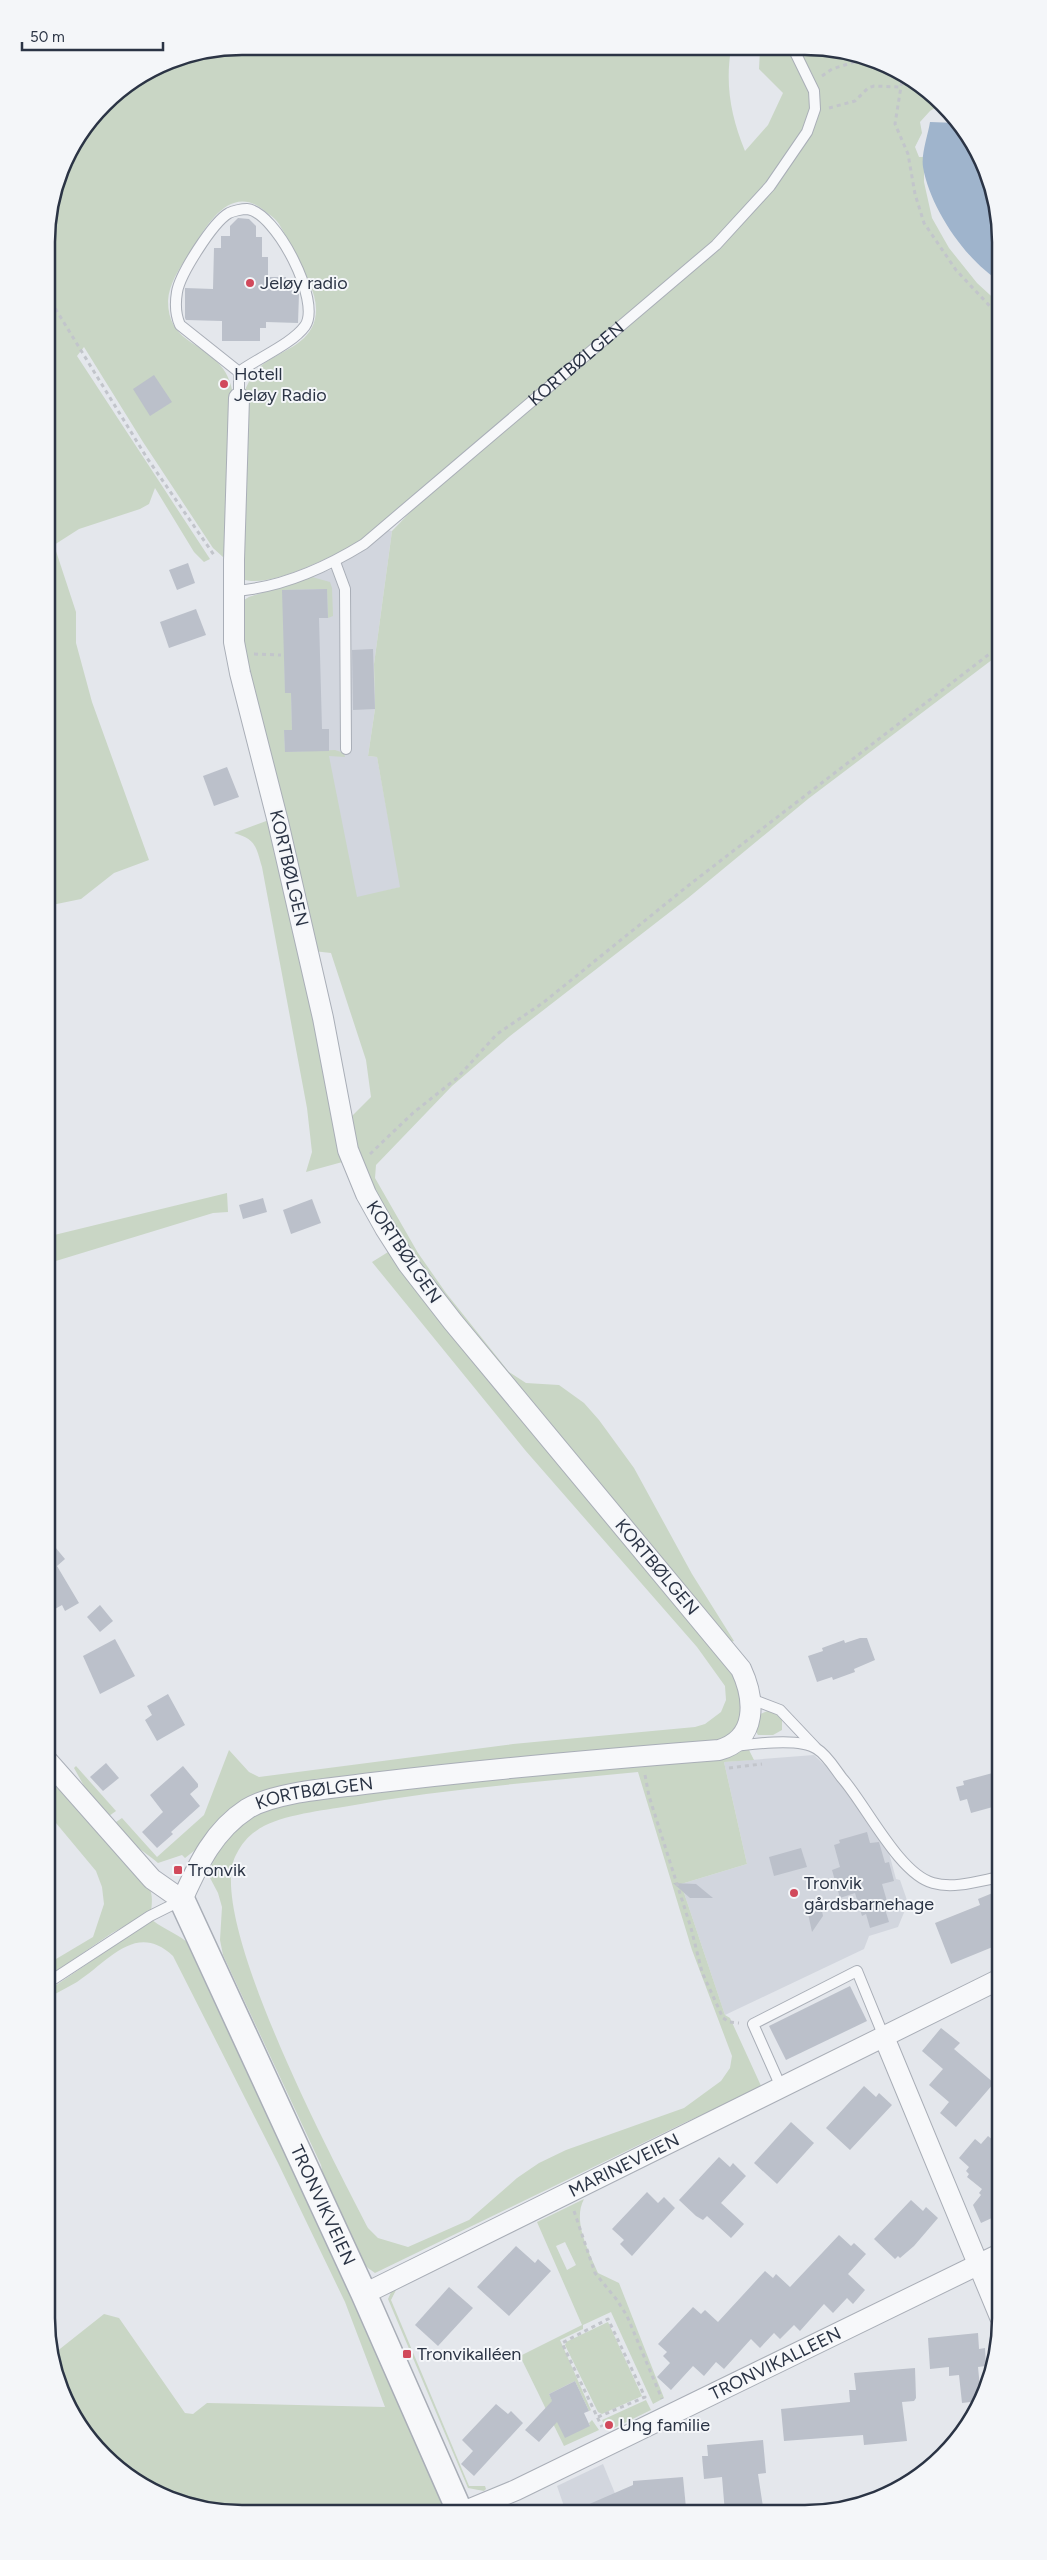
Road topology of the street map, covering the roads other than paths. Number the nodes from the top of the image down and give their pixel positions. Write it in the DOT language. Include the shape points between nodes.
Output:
graph roads {
  1 [pos="797,55"];
  2 [pos="239,372"];
  3 [pos="240,398"];
  4 [pos="335,562"];
  5 [pos="234,582"];
  6 [pos="346,749"];
  7 [pos="751,1700"];
  8 [pos="734,1746"];
  9 [pos="818,1749"];
  10 [pos="55,1769"];
  11 [pos="992,1878"];
  12 [pos="182,1900"];
  13 [pos="55,1978"];
  14 [pos="992,1983"];
  15 [pos="884,2038"];
  16 [pos="781,2087"];
  17 [pos="992,2258"];
  18 [pos="978,2264"];
  19 [pos="364,2294"];
  20 [pos="992,2298"];
  21 [pos="459,2505"];
  22 [pos="479,2505"];
  1 -- 4 [label="lane, KORTBØLGEN" via="811,82 815,101 813,117 794,153 770,186 716,245 387,526"];
  2 -- 2 [label="lane" via="292,338 305,325 309,312 307,292 286,247 271,225 248,209 228,213 207,236 177,290 175,304 180,325"];
  2 -- 3 [label="lane"];
  3 -- 5 [label="street, KORTBØLGEN"];
  4 -- 5 [label="lane, KORTBØLGEN" via="252,590"];
  4 -- 6 [label="lane" via="345,589"];
  5 -- 7 [label="street, KORTBØLGEN" via="236,654 324,1018 348,1150 366,1194 408,1264 453,1322 726,1648 741,1669"];
  7 -- 8 [label="street, KORTBØLGEN" via="748,1727"];
  7 -- 9 [label="lane" via="780,1710"];
  8 -- 9 [label="lane, KORTBØLGEN" via="797,1743"];
  8 -- 12 [label="street, KORTBØLGEN" via="719,1750 439,1775 271,1799 247,1809 212,1841"];
  9 -- 11 [label="lane" via="853,1790 910,1870 934,1884 953,1885"];
  10 -- 12 [label="street" via="152,1879"];
  12 -- 13 [label="lane" via="150,1916"];
  12 -- 19 [label="street, TRONVIKVEIEN"];
  14 -- 15 [label="street, MARINEVEIEN"];
  15 -- 16 [label="street, MARINEVEIEN"];
  15 -- 16 [label="lane" via="857,1971 752,2024"];
  15 -- 18 [label="street"];
  16 -- 19 [label="street, MARINEVEIEN"];
  17 -- 18 [label="street, TRONVIKALLEEN"];
  18 -- 20 [label="street"];
  18 -- 22 [label="street, TRONVIKALLEEN" via="516,2490"];
  19 -- 21 [label="street, TRONVIKVEIEN"];
}
